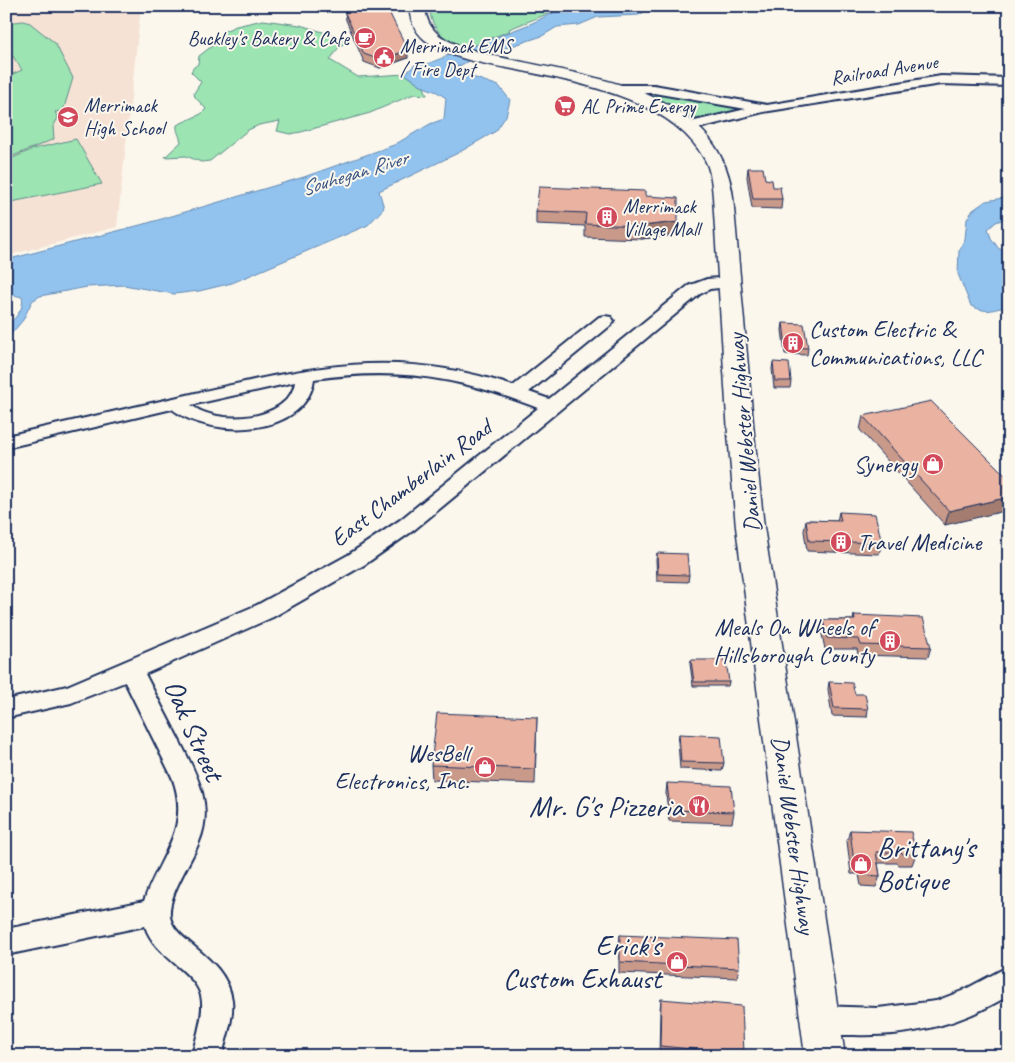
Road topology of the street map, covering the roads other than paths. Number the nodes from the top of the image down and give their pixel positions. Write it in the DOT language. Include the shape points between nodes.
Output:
graph roads {
  1 [pos="418,6"];
  2 [pos="1009,82"];
  3 [pos="615,89"];
  4 [pos="767,109"];
  5 [pos="687,127"];
  6 [pos="731,282"];
  7 [pos="605,321"];
  8 [pos="306,374"];
  9 [pos="516,393"];
  10 [pos="176,403"];
  11 [pos="552,407"];
  12 [pos="6,442"];
  13 [pos="130,670"];
  14 [pos="6,709"];
  15 [pos="156,911"];
  16 [pos="6,942"];
  17 [pos="1009,979"];
  18 [pos="820,1020"];
  19 [pos="207,1056"];
  20 [pos="825,1056"];
  1 -- 3 [label="main road, Daniel Webster Highway" via="418,18 425,31 444,45 492,60"];
  2 -- 4 [label="street, Railroad Avenue" via="941,80"];
  3 -- 4 [label="street, Railroad Avenue" via="654,89"];
  3 -- 5 [label="main road, Daniel Webster Highway" via="662,110"];
  4 -- 5 [label="street, Railroad Avenue"];
  5 -- 6 [label="main road, Daniel Webster Highway" via="708,148 718,170"];
  6 -- 11 [label="street, East Chamberlain Road" via="707,284 694,290"];
  6 -- 18 [label="main road, Daniel Webster Highway" via="747,500"];
  7 -- 9 [label="street"];
  8 -- 9 [label="street" via="411,369 471,378"];
  8 -- 10 [label="street"];
  8 -- 10 [label="street" via="306,388 296,404 274,417 258,421 211,423 187,414"];
  9 -- 11 [label="street"];
  10 -- 12 [label="street"];
  11 -- 13 [label="street, East Chamberlain Road" via="407,525 356,560 265,611"];
  13 -- 14 [label="street, East Chamberlain Road" via="72,694"];
  13 -- 15 [label="street, Oak Street" via="187,783 193,810 186,842"];
  15 -- 16 [label="street"];
  15 -- 19 [label="street" via="159,927 166,939 203,970 215,988 216,1012"];
  17 -- 18 [label="street" via="972,1001 930,1016 883,1022"];
  18 -- 20 [label="main road, Daniel Webster Highway"];
}
